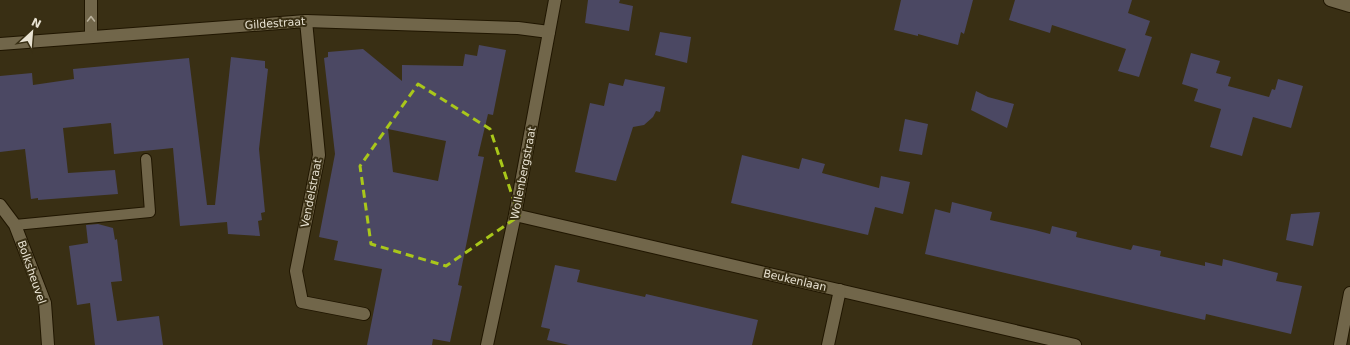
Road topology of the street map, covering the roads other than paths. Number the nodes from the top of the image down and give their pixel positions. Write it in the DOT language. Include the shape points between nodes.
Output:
graph roads {
  1 [pos="91,0"];
  2 [pos="555,0"];
  3 [pos="1330,0"];
  4 [pos="1350,6"];
  5 [pos="306,21"];
  6 [pos="550,32"];
  7 [pos="91,37"];
  8 [pos="0,44"];
  9 [pos="146,159"];
  10 [pos="0,206"];
  11 [pos="515,215"];
  12 [pos="15,225"];
  13 [pos="840,290"];
  14 [pos="1350,293"];
  15 [pos="364,314"];
  16 [pos="48,345"];
  17 [pos="487,345"];
  18 [pos="828,345"];
  19 [pos="1075,345"];
  20 [pos="1340,345"];
  7 -- 1 [label="street, one-way"];
  2 -- 6 [label="street, Wollenbergstraat"];
  3 -- 4 [label="street"];
  5 -- 6 [label="street, Gildestraat" via="518,28"];
  5 -- 7 [label="street, Gildestraat"];
  5 -- 15 [label="street, Vendelstraat" via="319,155 296,271 302,302"];
  6 -- 11 [label="street, Wollenbergstraat"];
  7 -- 8 [label="street, Gildestraat"];
  9 -- 12 [label="lane" via="150,212"];
  10 -- 12 [label="street, Bolksheuvel"];
  11 -- 13 [label="street, Beukenlaan"];
  11 -- 17 [label="street, Wollenbergstraat"];
  12 -- 16 [label="street, Bolksheuvel" via="45,304"];
  13 -- 18 [label="street"];
  13 -- 19 [label="street, Beukenlaan"];
  14 -- 20 [label="street"];
}
